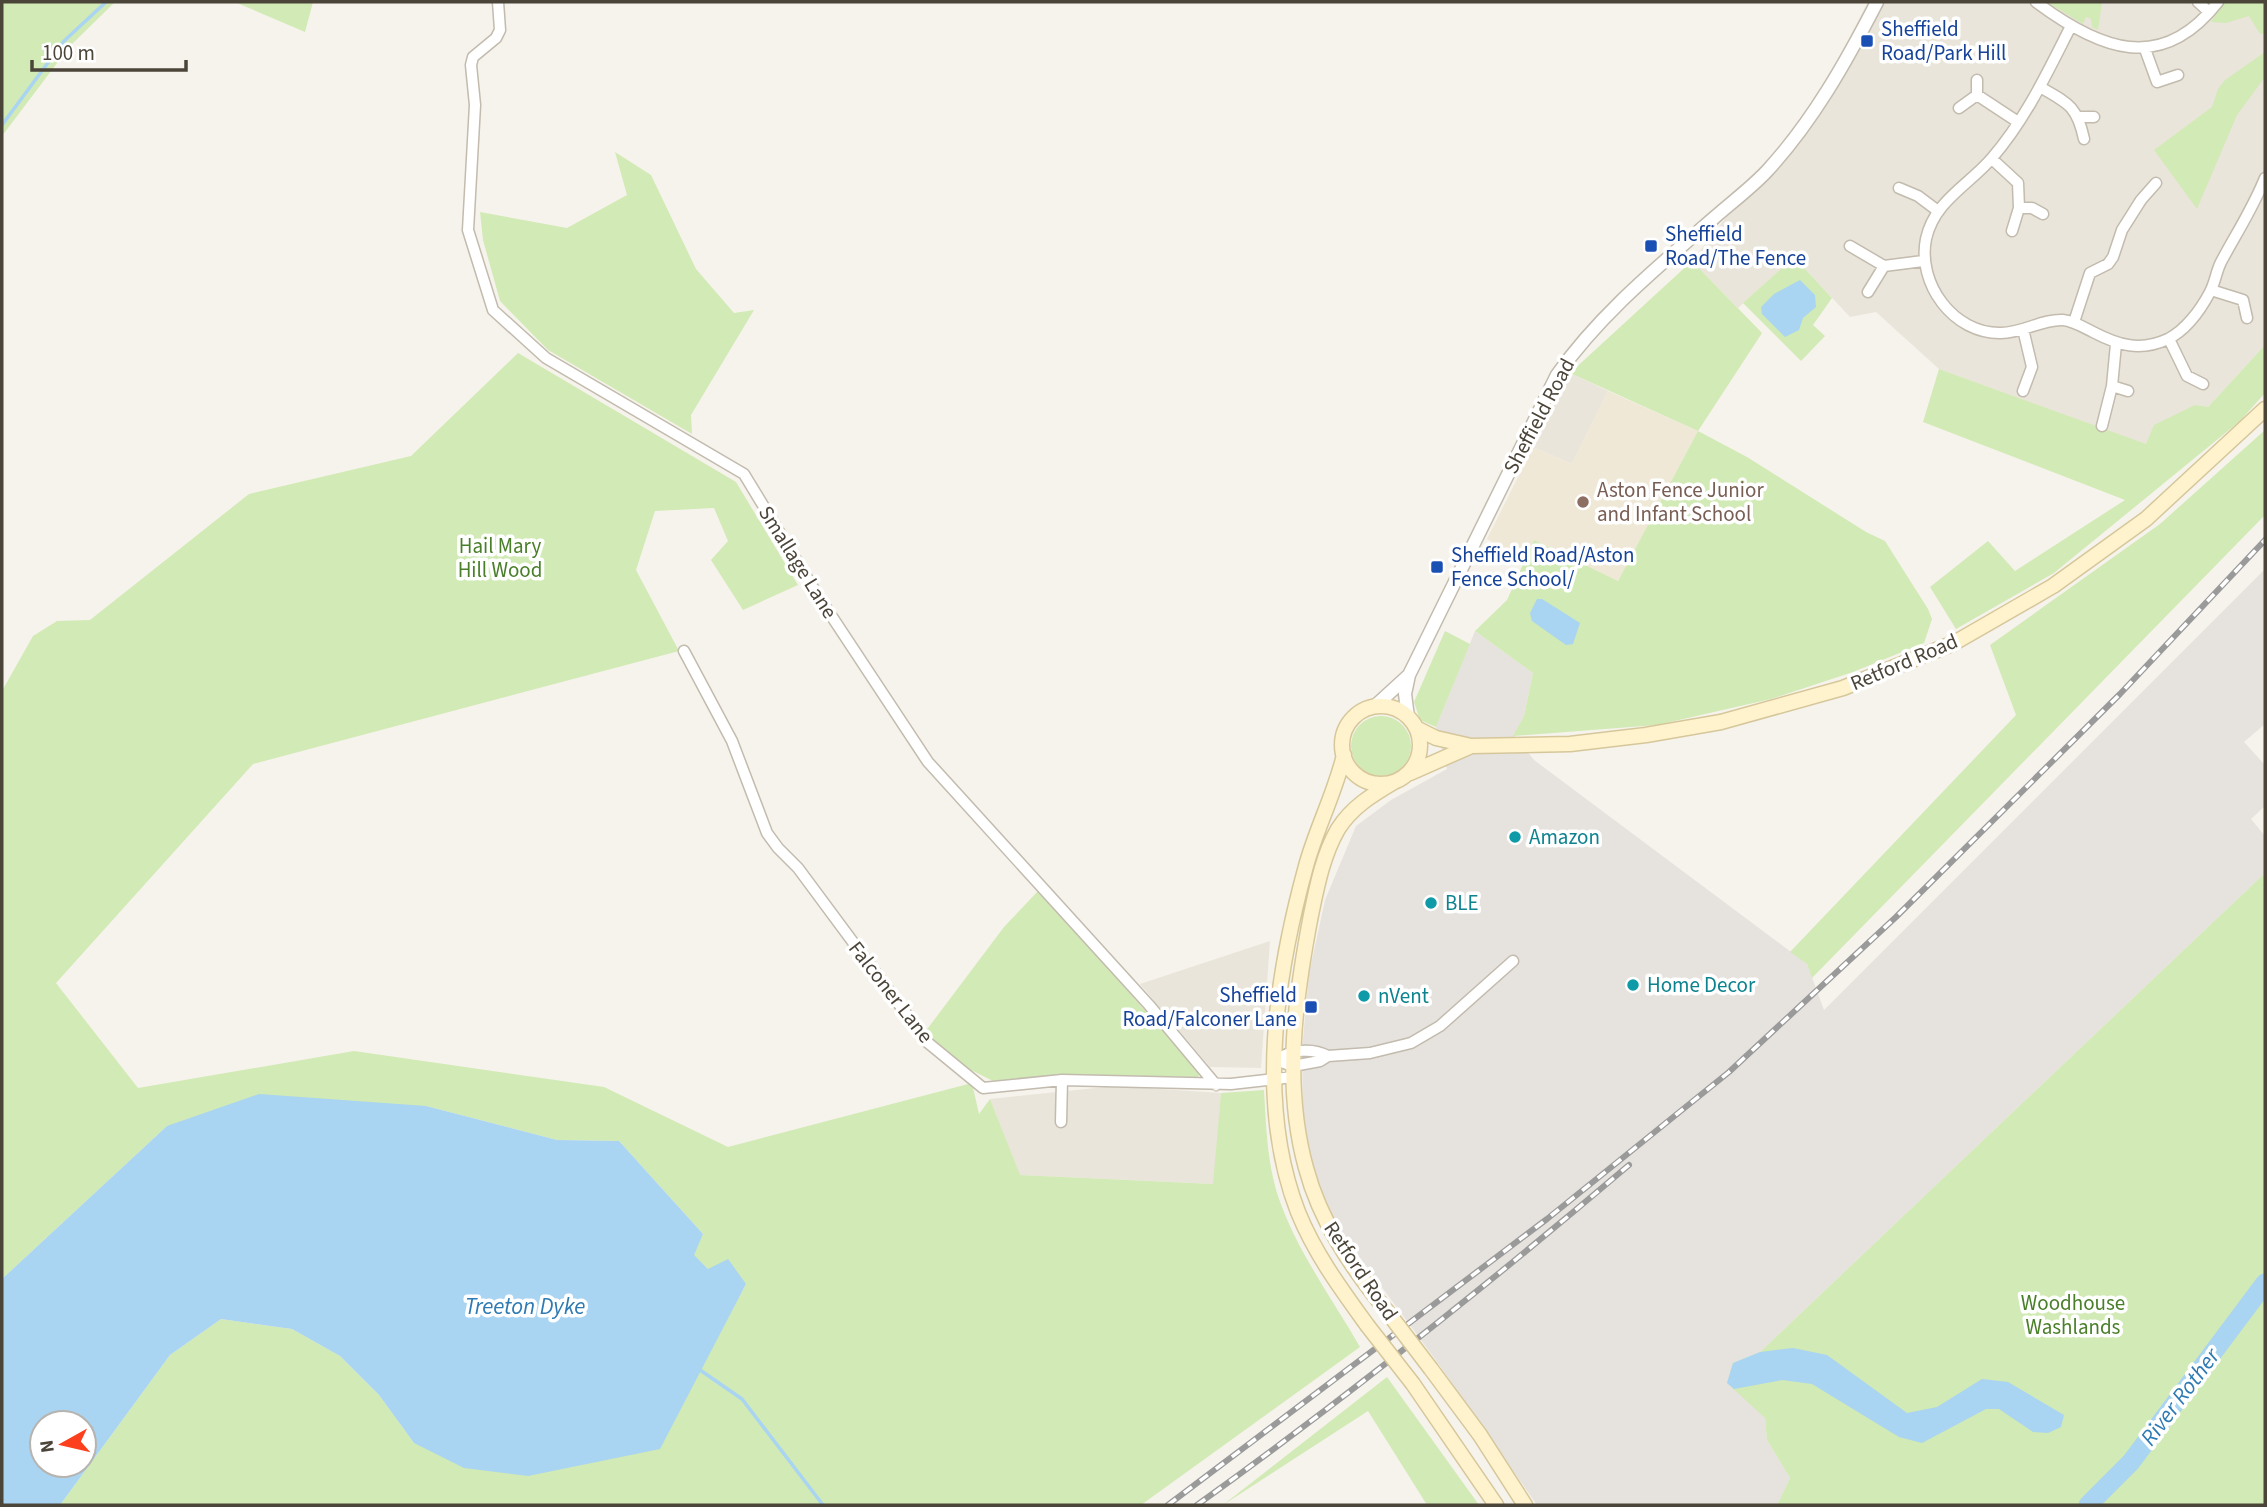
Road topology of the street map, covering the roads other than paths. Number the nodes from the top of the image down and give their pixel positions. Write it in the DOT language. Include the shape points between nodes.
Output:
graph roads {
  1 [pos="498,2"];
  2 [pos="1877,2"];
  3 [pos="2036,2"];
  4 [pos="2198,2"];
  5 [pos="2218,2"];
  6 [pos="2209,12"];
  7 [pos="2071,26"];
  8 [pos="2145,49"];
  9 [pos="2178,75"];
  10 [pos="1977,80"];
  11 [pos="2040,87"];
  12 [pos="1977,95"];
  13 [pos="1959,108"];
  14 [pos="2080,117"];
  15 [pos="2094,117"];
  16 [pos="2018,122"];
  17 [pos="2084,139"];
  18 [pos="1992,159"];
  19 [pos="2265,178"];
  20 [pos="2156,183"];
  21 [pos="1899,188"];
  22 [pos="2260,205"];
  23 [pos="2019,208"];
  24 [pos="1938,211"];
  25 [pos="2043,214"];
  26 [pos="2012,231"];
  27 [pos="1850,246"];
  28 [pos="1923,261"];
  29 [pos="1884,266"];
  30 [pos="2211,290"];
  31 [pos="1868,292"];
  32 [pos="2247,318"];
  33 [pos="2074,322"];
  34 [pos="2023,329"];
  35 [pos="2169,338"];
  36 [pos="2116,344"];
  37 [pos="2203,384"];
  38 [pos="2112,386"];
  39 [pos="2023,391"];
  40 [pos="2128,391"];
  41 [pos="2265,409"];
  42 [pos="2102,426"];
  43 [pos="684,651"];
  44 [pos="1409,674"];
  45 [pos="1374,707"];
  46 [pos="1412,722"];
  47 [pos="1471,746"];
  48 [pos="1343,755"];
  49 [pos="1400,779"];
  50 [pos="1513,961"];
  51 [pos="1275,1060"];
  52 [pos="1293,1065"];
  53 [pos="1275,1079"];
  54 [pos="1062,1080"];
  55 [pos="1216,1084"];
  56 [pos="1061,1122"];
  57 [pos="1496,1505"];
  58 [pos="1525,1505"];
  1 -- 55 [label="street, Smallage Lane" via="500,30 473,57 471,65 475,105 468,230 493,310 546,358 744,474 928,762"];
  2 -- 44 [label="street, Sheffield Road" via="1825,96 1766,173 1601,321 1557,375"];
  3 -- 7 [label="street"];
  4 -- 6 [label="street"];
  5 -- 6 [label="street"];
  6 -- 8 [label="street" via="2185,34"];
  7 -- 8 [label="street" via="2120,47"];
  7 -- 11 [label="street"];
  8 -- 9 [label="street" via="2157,82"];
  10 -- 12 [label="street"];
  11 -- 14 [label="street" via="2066,102"];
  11 -- 16 [label="street"];
  12 -- 13 [label="street"];
  12 -- 16 [label="street"];
  14 -- 15 [label="street"];
  14 -- 17 [label="street"];
  16 -- 18 [label="street"];
  18 -- 23 [label="street" via="2018,183"];
  18 -- 24 [label="street"];
  19 -- 22 [label="street"];
  20 -- 33 [label="street" via="2122,230 2108,264 2090,273"];
  21 -- 24 [label="street"];
  22 -- 30 [label="street" via="2221,262"];
  23 -- 25 [label="street"];
  23 -- 26 [label="street"];
  24 -- 28 [label="street"];
  27 -- 29 [label="street"];
  28 -- 29 [label="street"];
  28 -- 34 [label="street" via="1934,292 1955,316 1993,333"];
  29 -- 31 [label="street"];
  30 -- 32 [label="street" via="2243,300"];
  30 -- 35 [label="street" via="2188,324"];
  33 -- 34 [label="street" via="2054,320"];
  33 -- 36 [label="street"];
  34 -- 39 [label="street" via="2032,367"];
  35 -- 36 [label="street" via="2141,346"];
  35 -- 37 [label="street" via="2187,376"];
  36 -- 38 [label="street"];
  38 -- 40 [label="street"];
  38 -- 42 [label="street"];
  41 -- 47 [label="main road, Retford Road" via="2146,519 2053,586 1954,643 1843,688 1721,722 1570,744"];
  43 -- 54 [label="street, Falconer Lane" via="732,741 767,833 927,1042 986,1089"];
  44 -- 45 [label="street, Sheffield Road"];
  44 -- 46 [label="street, Sheffield Road" via="1405,694"];
  45 -- 46 [label="main road" via="1398,710"];
  45 -- 48 [label="main road" via="1348,724"];
  46 -- 47 [label="main road, Retford Road" via="1436,738"];
  46 -- 49 [label="main road" via="1419,738 1418,758"];
  47 -- 49 [label="main road, Retford Road"];
  48 -- 49 [label="main road" via="1363,780 1384,784"];
  48 -- 51 [label="main road, Retford Road" via="1295,908 1284,964"];
  49 -- 52 [label="main road, Retford Road" via="1352,810 1328,852 1304,956"];
  50 -- 52 [label="street, Falconer Lane" via="1440,1026 1411,1043 1370,1053 1328,1056 1318,1051"];
  51 -- 52 [label="street"];
  51 -- 53 [label="main road, Retford Road"];
  52 -- 53 [label="street, Falconer Lane"];
  52 -- 58 [label="main road, Retford Road, bridge" via="1298,1131 1315,1196 1345,1254 1480,1435"];
  53 -- 55 [label="street, Falconer Lane"];
  53 -- 57 [label="main road, Retford Road, bridge" via="1282,1156 1313,1243 1331,1275"];
  54 -- 55 [label="street, Falconer Lane"];
  54 -- 56 [label="street"];
}
